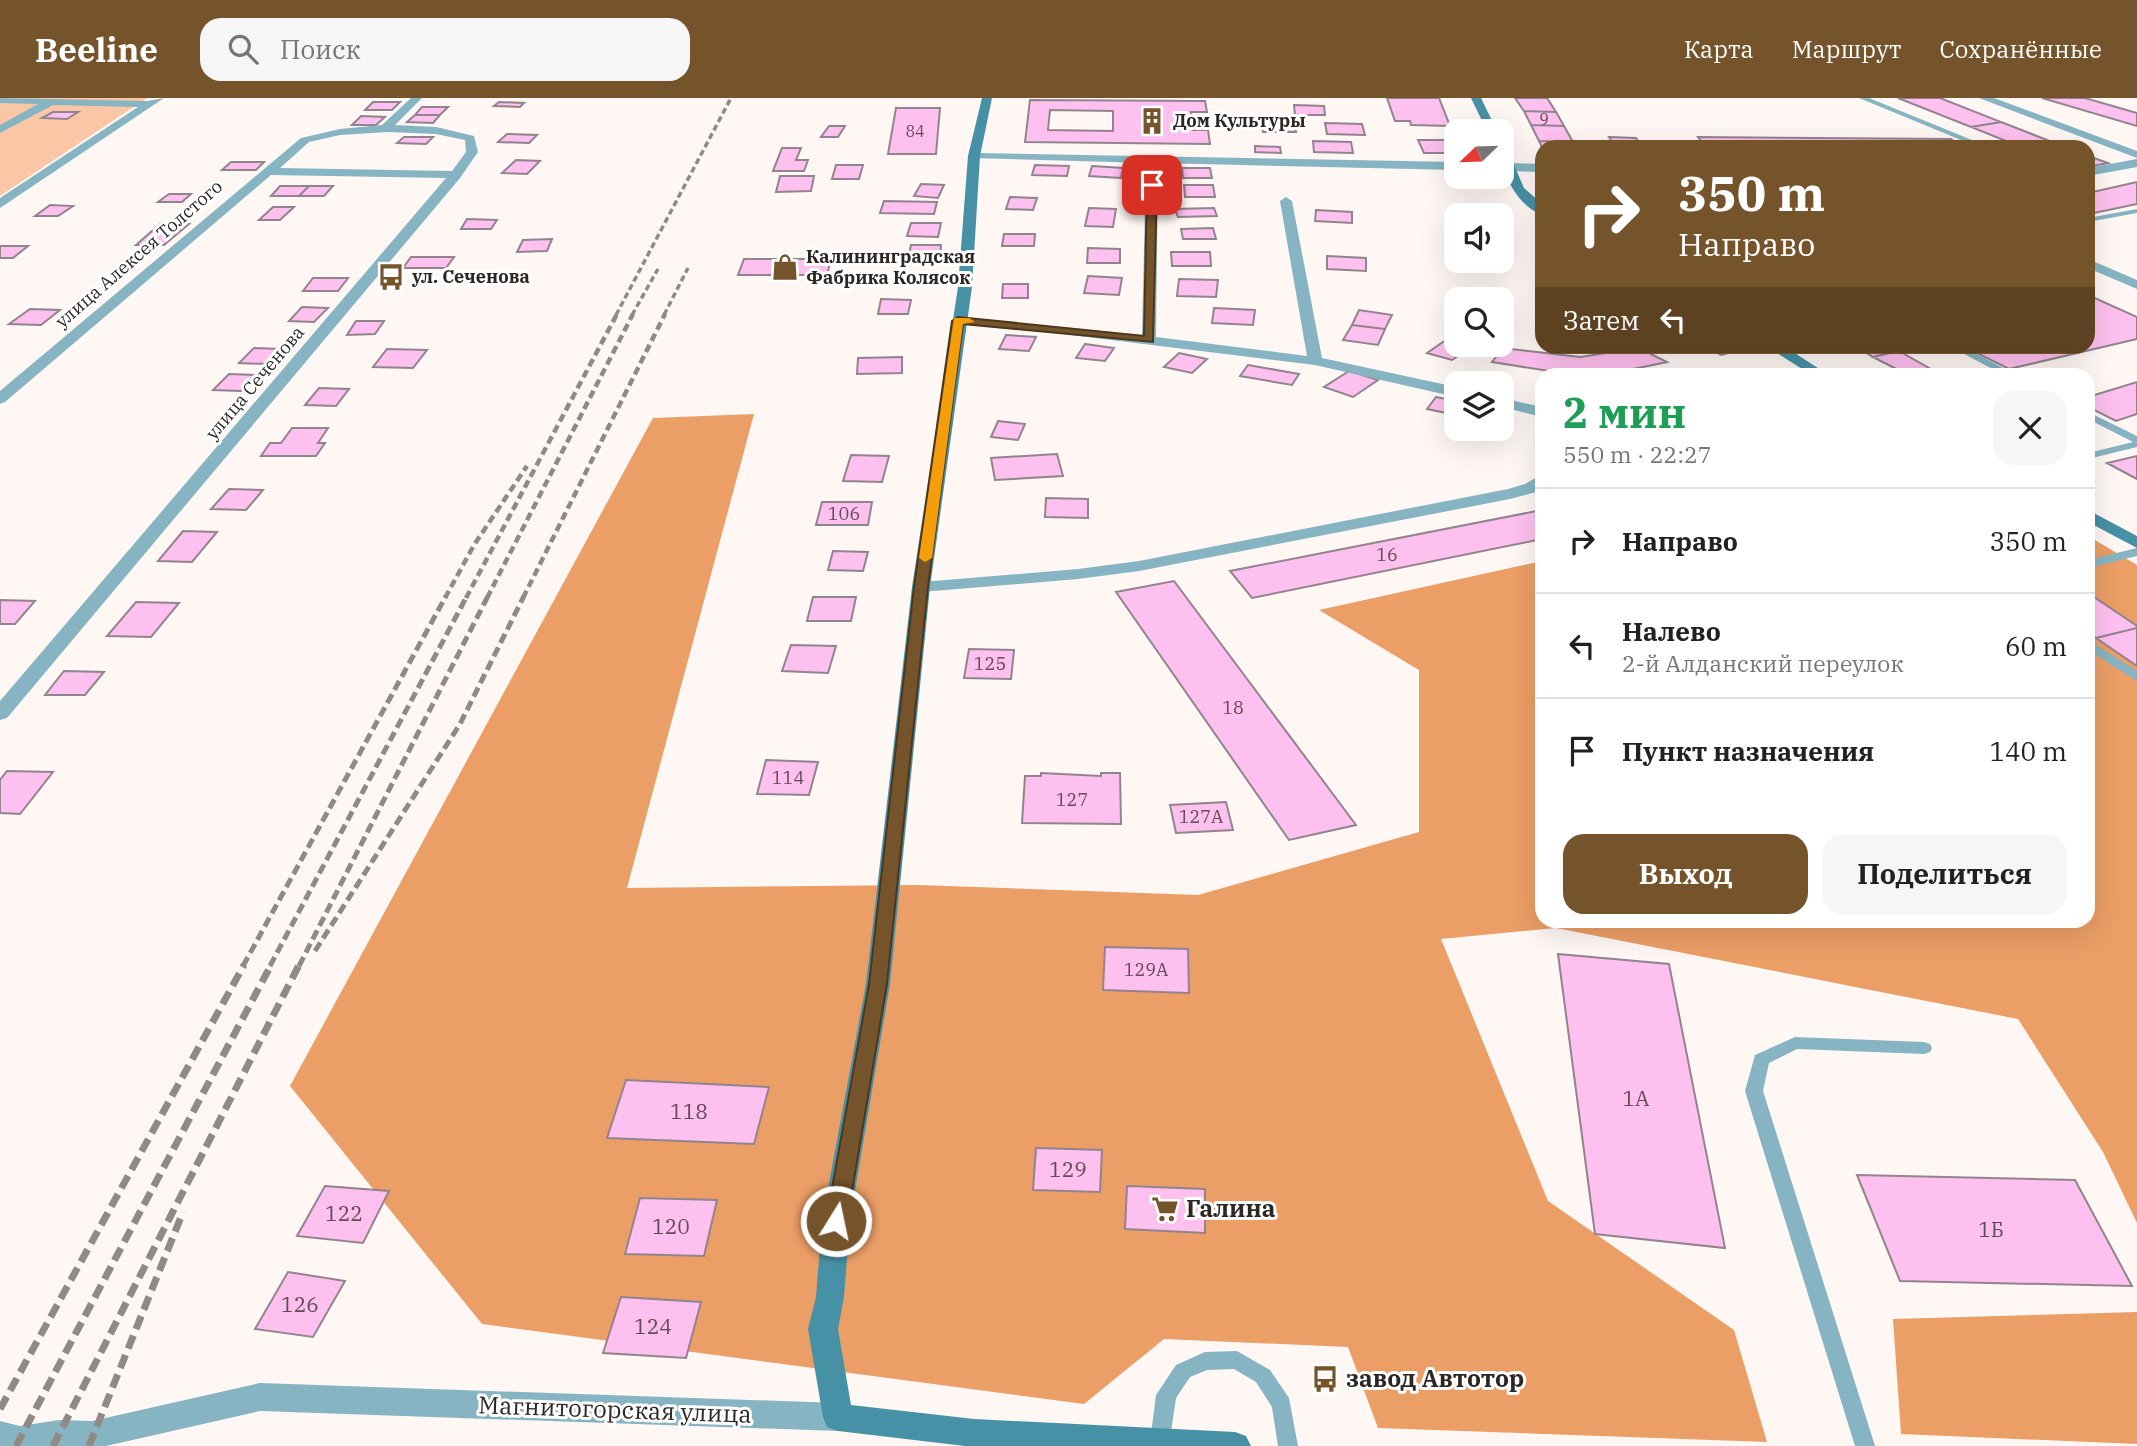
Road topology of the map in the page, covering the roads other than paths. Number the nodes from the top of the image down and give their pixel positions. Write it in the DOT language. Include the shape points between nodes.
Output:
graph roads {
  1 [pos="417,98"];
  2 [pos="986,98"];
  3 [pos="1476,98"];
  4 [pos="1863,98"];
  5 [pos="1984,98"];
  6 [pos="0,100"];
  7 [pos="53,100"];
  8 [pos="155,101"];
  9 [pos="1486,119"];
  10 [pos="0,130"];
  11 [pos="384,130"];
  12 [pos="1968,140"];
  13 [pos="2137,155"];
  14 [pos="974,156"];
  15 [pos="1153,159"];
  16 [pos="2137,163"];
  17 [pos="1444,166"];
  18 [pos="1514,167"];
  19 [pos="1535,168"];
  20 [pos="268,171"];
  21 [pos="2095,171"];
  22 [pos="456,175"];
  23 [pos="1514,182"];
  24 [pos="1286,201"];
  25 [pos="0,204"];
  26 [pos="1535,205"];
  27 [pos="2137,211"];
  28 [pos="2095,219"];
  29 [pos="2095,266"];
  30 [pos="2137,285"];
  31 [pos="958,321"];
  32 [pos="1149,340"];
  33 [pos="1786,354"];
  34 [pos="1970,354"];
  35 [pos="1315,361"];
  36 [pos="1810,368"];
  37 [pos="1997,368"];
  38 [pos="1444,389"];
  39 [pos="0,399"];
  40 [pos="1514,406"];
  41 [pos="1535,410"];
  42 [pos="2095,419"];
  43 [pos="2137,442"];
  44 [pos="2095,454"];
  45 [pos="1535,485"];
  46 [pos="2095,519"];
  47 [pos="2137,543"];
  48 [pos="2137,552"];
  49 [pos="2095,562"];
  50 [pos="921,587"];
  51 [pos="2095,648"];
  52 [pos="2137,677"];
  53 [pos="0,713"];
  54 [pos="1924,1048"];
  55 [pos="838,1417"];
  56 [pos="0,1435"];
  57 [pos="1160,1442"];
  58 [pos="1235,1446"];
  59 [pos="1288,1446"];
  60 [pos="1865,1446"];
  1 -- 11 [label="street"];
  2 -- 14 [label="main road"];
  3 -- 9 [label="main road"];
  4 -- 12 [label="lane"];
  5 -- 13 [label="street"];
  6 -- 7 [label="street"];
  7 -- 8 [label="street"];
  7 -- 10 [label="street"];
  8 -- 25 [label="street"];
  11 -- 20 [label="street, улица Алексея Толстого" via="320,134 305,140"];
  11 -- 22 [label="street, улица Сеченова" via="440,131 470,138 472,152"];
  14 -- 15 [label="street"];
  14 -- 31 [label="main road" via="965,287"];
  15 -- 17 [label="street"];
  15 -- 32 [label="street"];
  16 -- 21 [label="street"];
  18 -- 19 [label="street"];
  20 -- 22 [label="street"];
  20 -- 39 [label="street, улица Алексея Толстого"];
  22 -- 53 [label="street, улица Сеченова"];
  23 -- 26 [label="main road"];
  24 -- 35 [label="street"];
  27 -- 28 [label="lane"];
  29 -- 30 [label="street"];
  31 -- 32 [label="street"];
  31 -- 50 [label="main road"];
  32 -- 35 [label="street"];
  33 -- 36 [label="main road"];
  34 -- 37 [label="lane"];
  35 -- 38 [label="street"];
  40 -- 41 [label="street"];
  42 -- 43 [label="lane"];
  43 -- 44 [label="lane"];
  45 -- 50 [label="street" via="1510,494 1139,566"];
  46 -- 47 [label="main road"];
  48 -- 49 [label="lane"];
  50 -- 55 [label="main road" via="878,984 822,1329"];
  51 -- 52 [label="lane"];
  54 -- 60 [label="lane" via="1795,1043 1761,1059 1754,1091"];
  55 -- 56 [label="street, Магнитогорская улица" via="260,1397 92,1435 20,1440"];
  55 -- 57 [label="main road, Магнитогорская улица" via="974,1433"];
  57 -- 58 [label="main road, Магнитогорская улица"];
  57 -- 59 [label="lane" via="1166,1395 1184,1371 1205,1361 1237,1360 1263,1376 1282,1404"];
}
